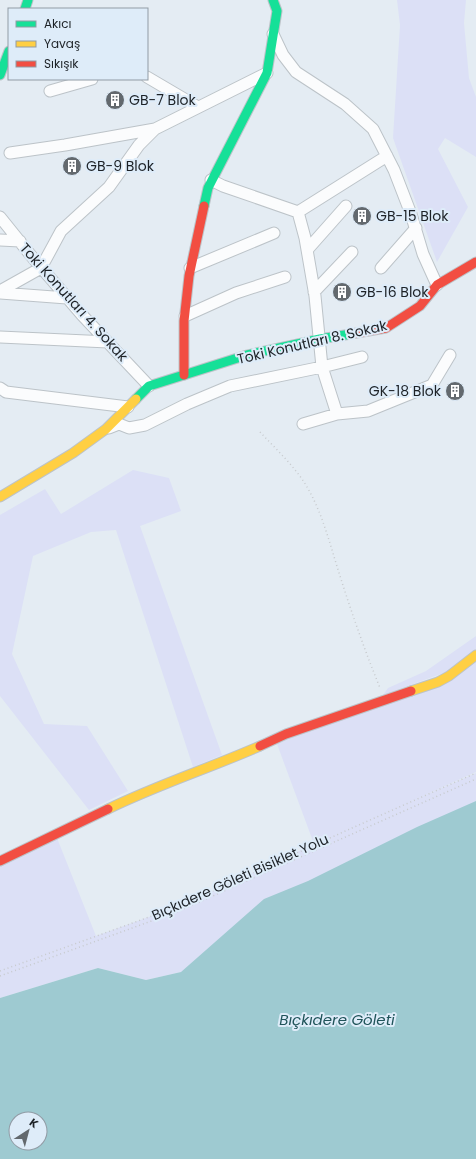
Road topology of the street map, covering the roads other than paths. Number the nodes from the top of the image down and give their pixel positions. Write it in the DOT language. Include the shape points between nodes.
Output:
graph roads {
  1 [pos="273,0"];
  2 [pos="273,34"];
  3 [pos="8,54"];
  4 [pos="267,73"];
  5 [pos="0,75"];
  6 [pos="148,78"];
  7 [pos="88,80"];
  8 [pos="50,91"];
  9 [pos="198,107"];
  10 [pos="155,128"];
  11 [pos="10,153"];
  12 [pos="387,156"];
  13 [pos="211,180"];
  14 [pos="346,206"];
  15 [pos="298,212"];
  16 [pos="0,217"];
  17 [pos="416,228"];
  18 [pos="274,233"];
  19 [pos="0,240"];
  20 [pos="20,241"];
  21 [pos="307,250"];
  22 [pos="352,252"];
  23 [pos="476,262"];
  24 [pos="41,268"];
  25 [pos="190,268"];
  26 [pos="381,268"];
  27 [pos="285,277"];
  28 [pos="436,284"];
  29 [pos="0,292"];
  30 [pos="314,292"];
  31 [pos="67,298"];
  32 [pos="185,316"];
  33 [pos="0,336"];
  34 [pos="320,339"];
  35 [pos="108,342"];
  36 [pos="450,355"];
  37 [pos="362,357"];
  38 [pos="322,367"];
  39 [pos="184,375"];
  40 [pos="149,386"];
  41 [pos="0,388"];
  42 [pos="128,407"];
  43 [pos="337,414"];
  44 [pos="303,424"];
  45 [pos="106,429"];
  46 [pos="0,497"];
  47 [pos="476,655"];
  48 [pos="0,861"];
  1 -- 2 [label="street" via="277,11"];
  2 -- 4 [label="street"];
  2 -- 12 [label="street" via="283,55 296,72 345,104 373,128"];
  3 -- 5 [label="street"];
  4 -- 9 [label="street"];
  4 -- 13 [label="street"];
  6 -- 9 [label="street"];
  7 -- 8 [label="street"];
  9 -- 10 [label="street"];
  10 -- 11 [label="street"];
  10 -- 24 [label="street" via="139,145 109,187 61,232"];
  12 -- 15 [label="street"];
  12 -- 17 [label="street"];
  13 -- 15 [label="street"];
  13 -- 25 [label="street"];
  14 -- 21 [label="street"];
  15 -- 21 [label="street"];
  16 -- 20 [label="street, Toki Konutları 4. Sokak"];
  17 -- 26 [label="street"];
  17 -- 28 [label="street" via="423,254"];
  18 -- 25 [label="street"];
  19 -- 20 [label="street"];
  20 -- 24 [label="street, Toki Konutları 4. Sokak"];
  21 -- 30 [label="street"];
  22 -- 30 [label="street"];
  23 -- 28 [label="street, Toki Konutları 8. Sokak"];
  24 -- 29 [label="street"];
  24 -- 31 [label="street, Toki Konutları 4. Sokak"];
  25 -- 32 [label="street"];
  27 -- 32 [label="street" via="236,293"];
  28 -- 34 [label="street, Toki Konutları 8. Sokak" via="420,306 386,328"];
  29 -- 31 [label="street"];
  30 -- 34 [label="street"];
  31 -- 35 [label="street, Toki Konutları 4. Sokak"];
  32 -- 39 [label="street"];
  33 -- 35 [label="street"];
  34 -- 38 [label="street"];
  34 -- 39 [label="street, Toki Konutları 8. Sokak" via="247,355"];
  35 -- 40 [label="street, Toki Konutları 4. Sokak"];
  36 -- 43 [label="street" via="432,385 368,411"];
  37 -- 38 [label="street"];
  38 -- 43 [label="street"];
  38 -- 45 [label="street" via="230,386 145,425 129,428 120,424"];
  39 -- 40 [label="street, Toki Konutları 8. Sokak"];
  40 -- 42 [label="street, Toki Konutları 8. Sokak"];
  41 -- 42 [label="street" via="6,392"];
  42 -- 45 [label="street, Toki Konutları 8. Sokak"];
  43 -- 44 [label="street"];
  45 -- 46 [label="street, Toki Konutları 8. Sokak" via="73,453"];
  47 -- 48 [label="street" via="438,682 286,734 225,761 140,793"];
}
